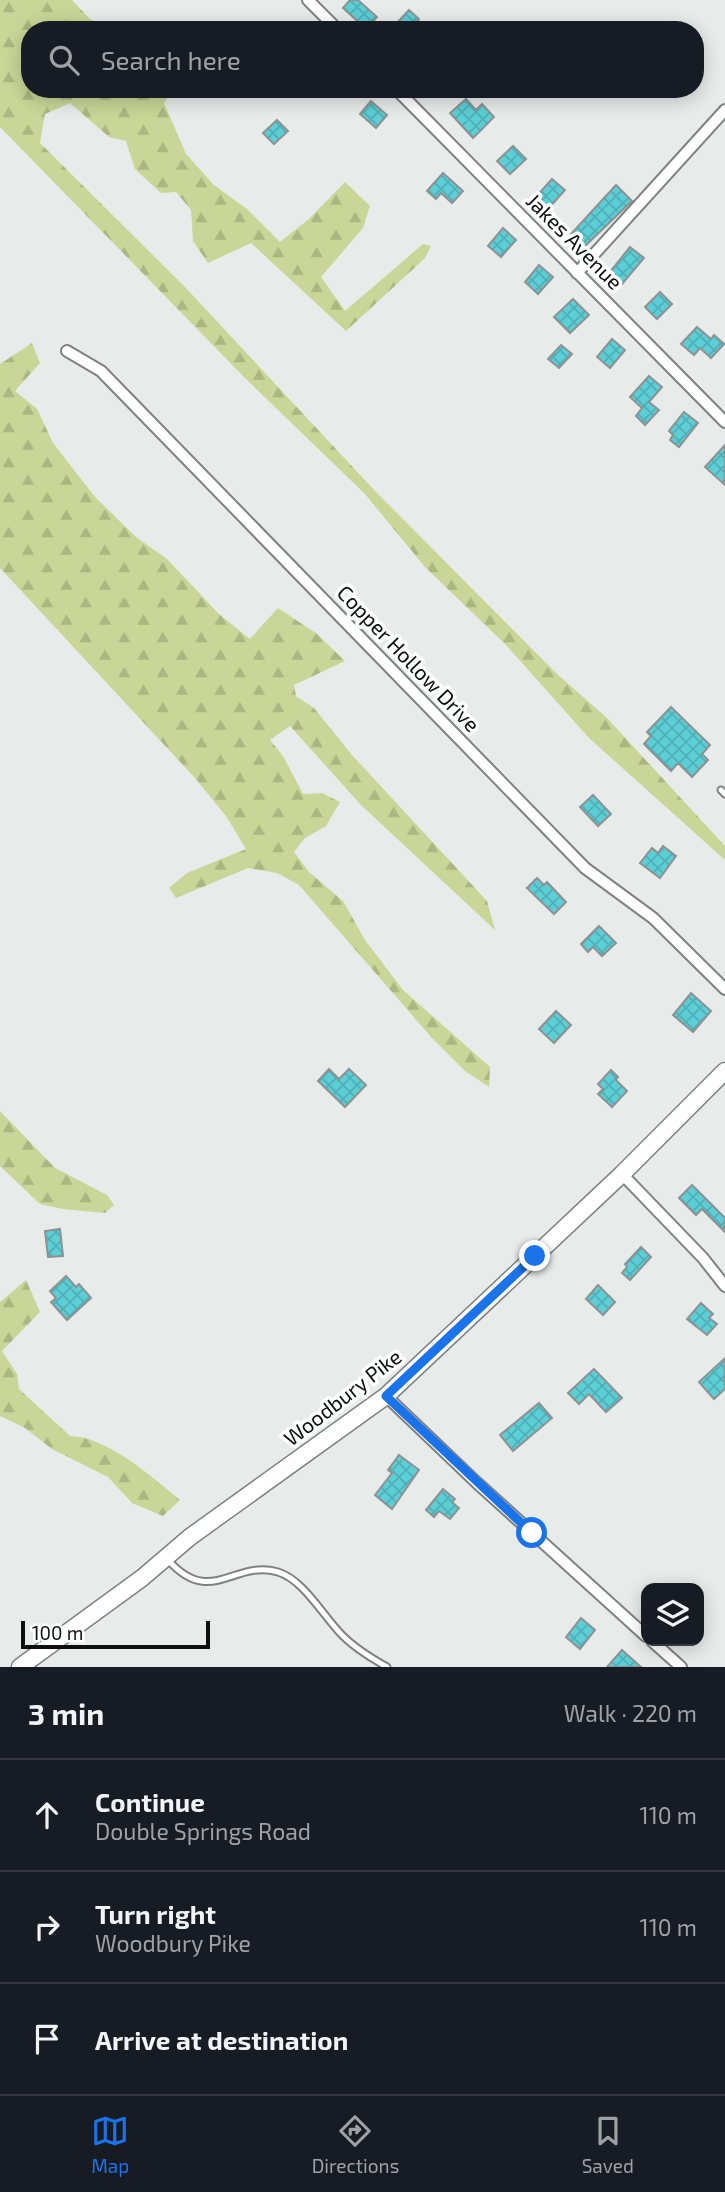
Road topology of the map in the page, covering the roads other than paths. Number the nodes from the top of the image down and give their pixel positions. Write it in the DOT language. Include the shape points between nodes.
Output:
graph roads {
  1 [pos="308,0"];
  2 [pos="329,21"];
  3 [pos="405,98"];
  4 [pos="725,110"];
  5 [pos="577,273"];
  6 [pos="67,351"];
  7 [pos="725,422"];
  8 [pos="725,989"];
  9 [pos="725,1071"];
  10 [pos="622,1174"];
  11 [pos="725,1286"];
  12 [pos="386,1396"];
  13 [pos="166,1558"];
  14 [pos="641,1631"];
  15 [pos="658,1646"];
  16 [pos="20,1667"];
  17 [pos="387,1667"];
  18 [pos="681,1667"];
  1 -- 2 [label="street"];
  3 -- 5 [label="street, Jakes Avenue"];
  4 -- 5 [label="street"];
  5 -- 7 [label="street, Jakes Avenue"];
  6 -- 8 [label="street, Copper Hollow Drive" via="101,371 585,868 653,918"];
  9 -- 10 [label="street, Woodbury Pike"];
  10 -- 11 [label="street"];
  10 -- 12 [label="street, Woodbury Pike"];
  12 -- 13 [label="street, Woodbury Pike"];
  12 -- 14 [label="street"];
  13 -- 16 [label="street, Woodbury Pike"];
  13 -- 17 [label="lane" via="178,1572 207,1582 256,1570 293,1579 343,1637"];
  15 -- 18 [label="street"];
}
